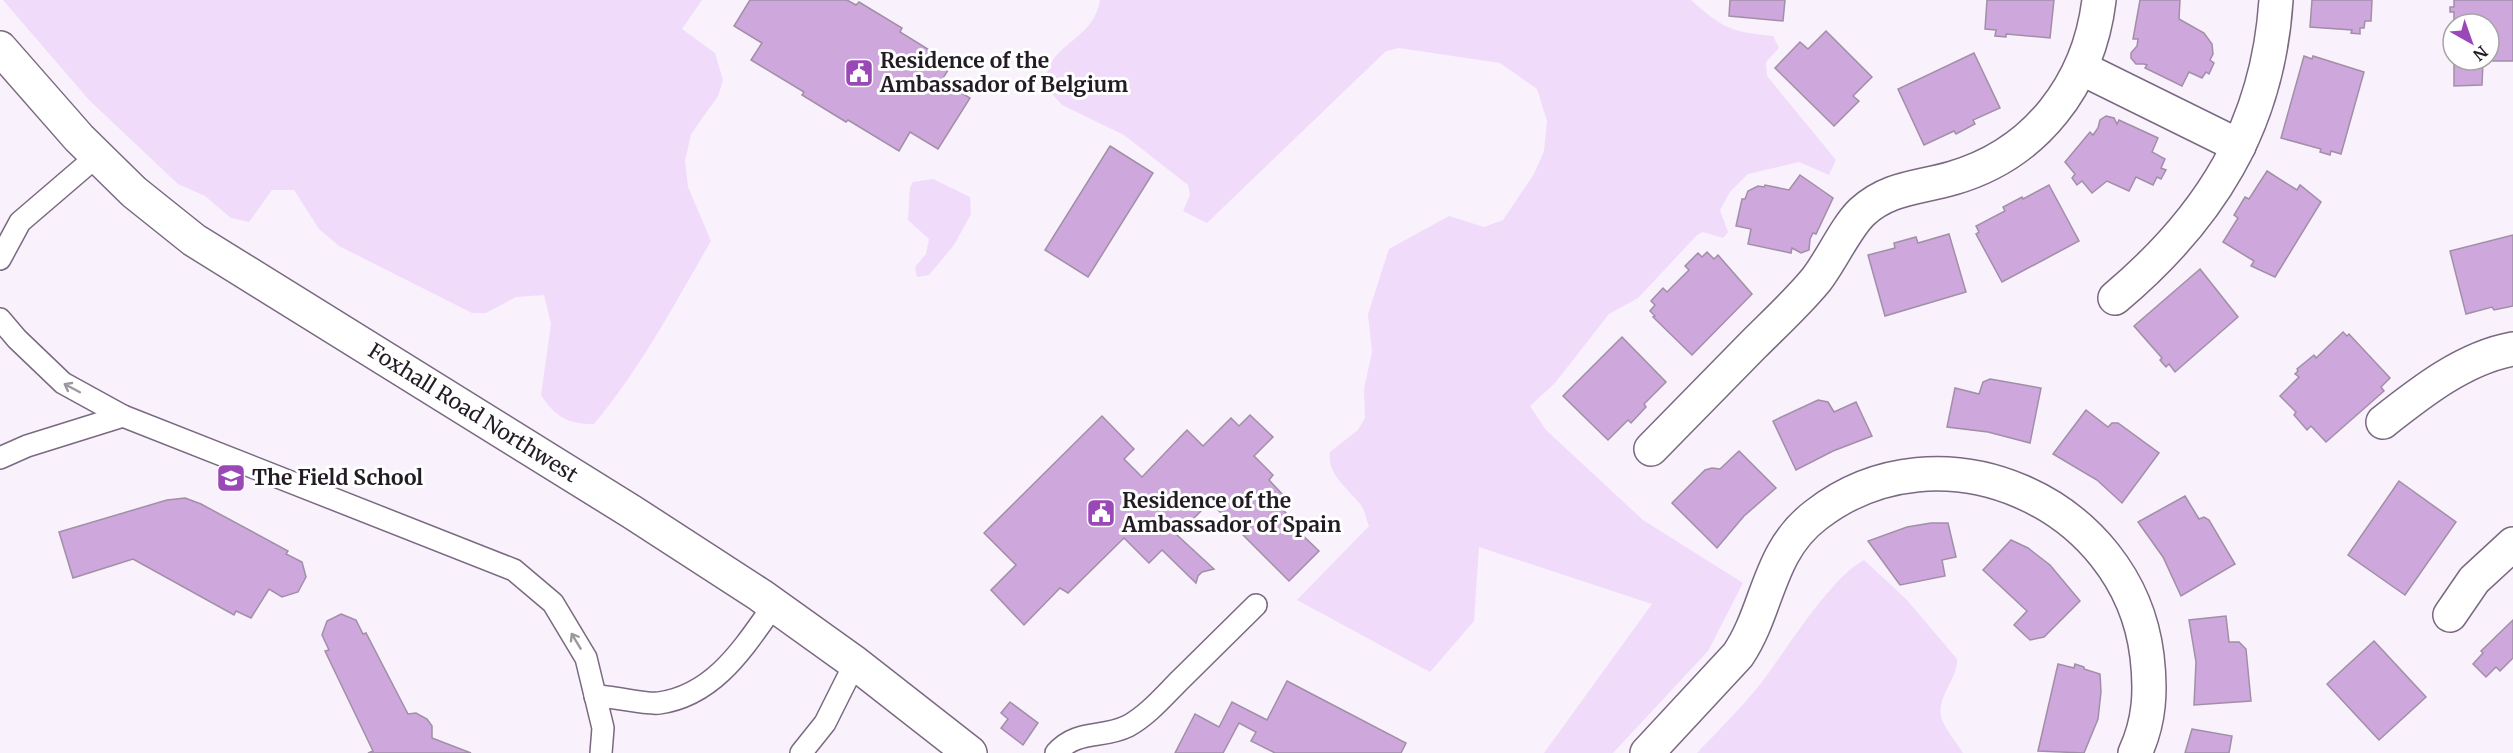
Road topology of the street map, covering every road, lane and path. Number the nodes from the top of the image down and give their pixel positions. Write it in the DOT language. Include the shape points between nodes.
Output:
graph roads {
  1 [pos="2099,0"];
  2 [pos="2276,0"];
  3 [pos="0,48"];
  4 [pos="2081,68"];
  5 [pos="2239,146"];
  6 [pos="97,156"];
  7 [pos="10,225"];
  8 [pos="0,259"];
  9 [pos="2115,298"];
  10 [pos="0,319"];
  11 [pos="2513,349"];
  12 [pos="123,416"];
  13 [pos="2383,422"];
  14 [pos="1651,448"];
  15 [pos="0,458"];
  16 [pos="2513,544"];
  17 [pos="774,605"];
  18 [pos="1256,605"];
  19 [pos="2451,615"];
  20 [pos="855,663"];
  21 [pos="595,696"];
  22 [pos="601,753"];
  23 [pos="801,753"];
  24 [pos="970,753"];
  25 [pos="1056,753"];
  26 [pos="1647,753"];
  27 [pos="2135,753"];
  1 -- 4 [label="street"];
  2 -- 5 [label="street" via="2265,77"];
  3 -- 6 [label="street, Foxhall Road Northwest"];
  4 -- 5 [label="street"];
  4 -- 14 [label="street" via="2046,123 2023,143 1969,174 1908,187 1882,197 1860,213 1816,280"];
  5 -- 9 [label="street" via="2213,193 2186,229"];
  6 -- 7 [label="lane"];
  6 -- 17 [label="street, Foxhall Road Northwest" via="194,240 632,512"];
  7 -- 8 [label="lane"];
  12 -- 10 [label="lane, one-way" via="63,383"];
  11 -- 13 [label="street" via="2447,376"];
  12 -- 15 [label="lane"];
  21 -- 12 [label="lane, one-way" via="586,658 553,603 514,570"];
  16 -- 19 [label="street" via="2475,580"];
  17 -- 20 [label="street, Foxhall Road Northwest"];
  17 -- 21 [label="lane" via="740,654 701,690 657,704"];
  18 -- 25 [label="lane" via="1128,726 1078,737"];
  20 -- 23 [label="lane" via="825,723"];
  20 -- 24 [label="street, Foxhall Road Northwest"];
  21 -- 22 [label="lane" via="603,728"];
  26 -- 27 [label="street" via="1744,647 1777,561 1800,529 1831,504 1866,486 1935,473 1994,481 2037,498 2072,521 2115,568 2140,620 2149,675 2148,710"];
}
